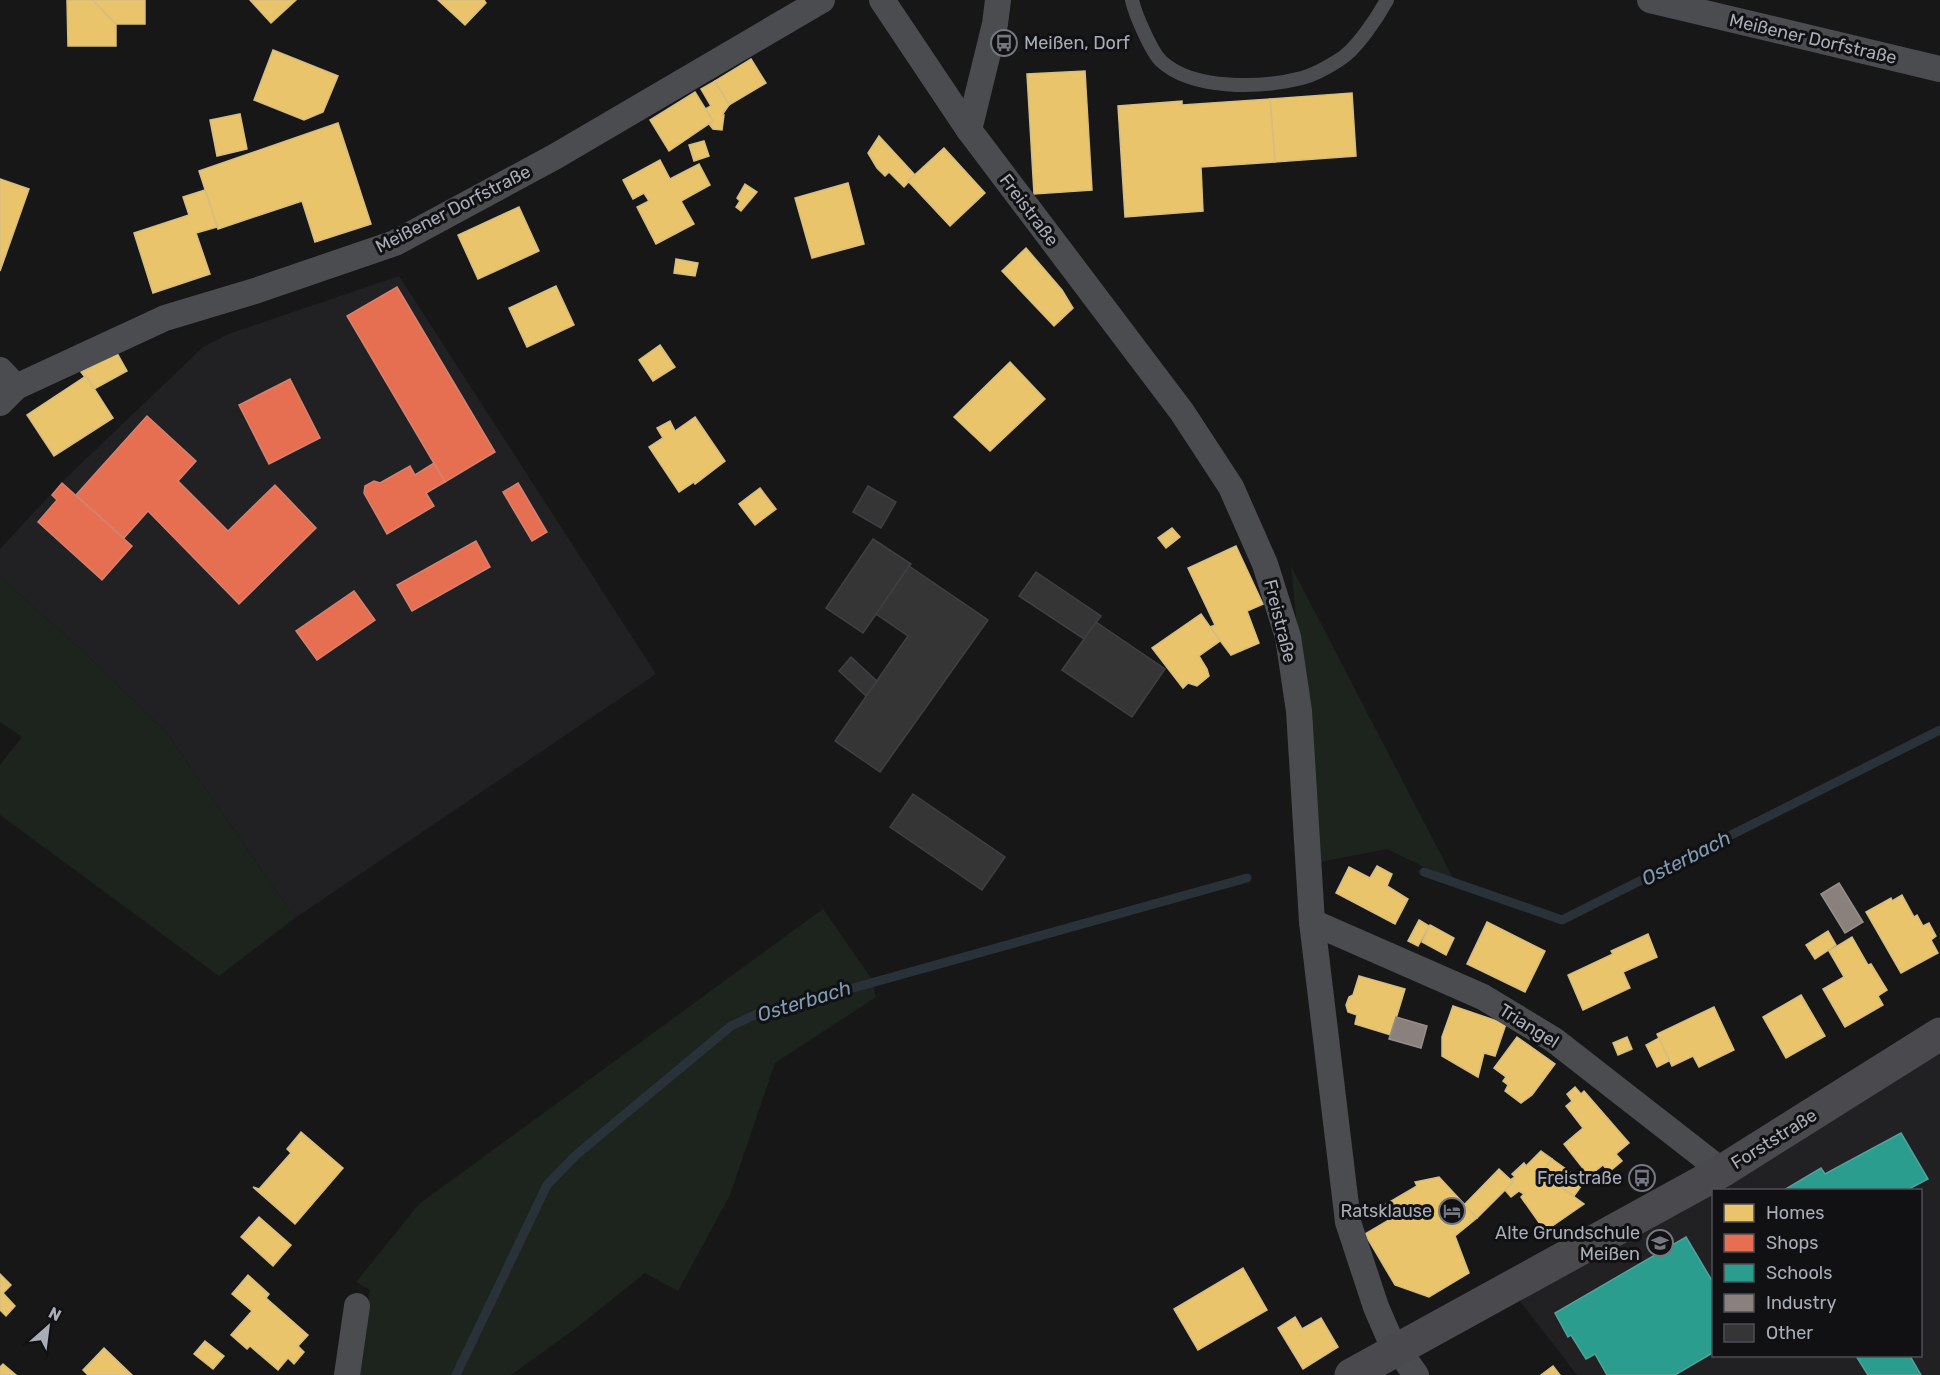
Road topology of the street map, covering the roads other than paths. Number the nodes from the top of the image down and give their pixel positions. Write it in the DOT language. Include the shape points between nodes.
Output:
graph roads {
  1 [pos="822,0"];
  2 [pos="882,0"];
  3 [pos="998,0"];
  4 [pos="1132,0"];
  5 [pos="1387,0"];
  6 [pos="1650,0"];
  7 [pos="1940,69"];
  8 [pos="969,130"];
  9 [pos="5,387"];
  10 [pos="1312,922"];
  11 [pos="1940,1034"];
  12 [pos="1722,1171"];
  13 [pos="357,1306"];
  14 [pos="1398,1349"];
  15 [pos="347,1375"];
  16 [pos="1351,1375"];
  17 [pos="1416,1375"];
  1 -- 9 [label="street, Meißener Dorfstraße" via="556,156 395,243 165,318"];
  2 -- 8 [label="street, Freistraße"];
  3 -- 8 [label="street"];
  4 -- 5 [label="lane" via="1135,14 1160,60 1183,75 1218,84 1270,84 1304,77 1341,59 1368,30"];
  6 -- 7 [label="street, Meißener Dorfstraße"];
  8 -- 10 [label="street, Freistraße" via="1182,411 1231,488 1265,564 1288,637 1299,711"];
  10 -- 12 [label="street, Triangel" via="1483,997 1554,1040"];
  10 -- 14 [label="street, Freistraße" via="1348,1222 1376,1307"];
  11 -- 12 [label="street, Forststraße"];
  12 -- 14 [label="street, Forststraße"];
  13 -- 15 [label="street"];
  14 -- 16 [label="street, Forststraße"];
  14 -- 17 [label="street, Freistraße"];
}
